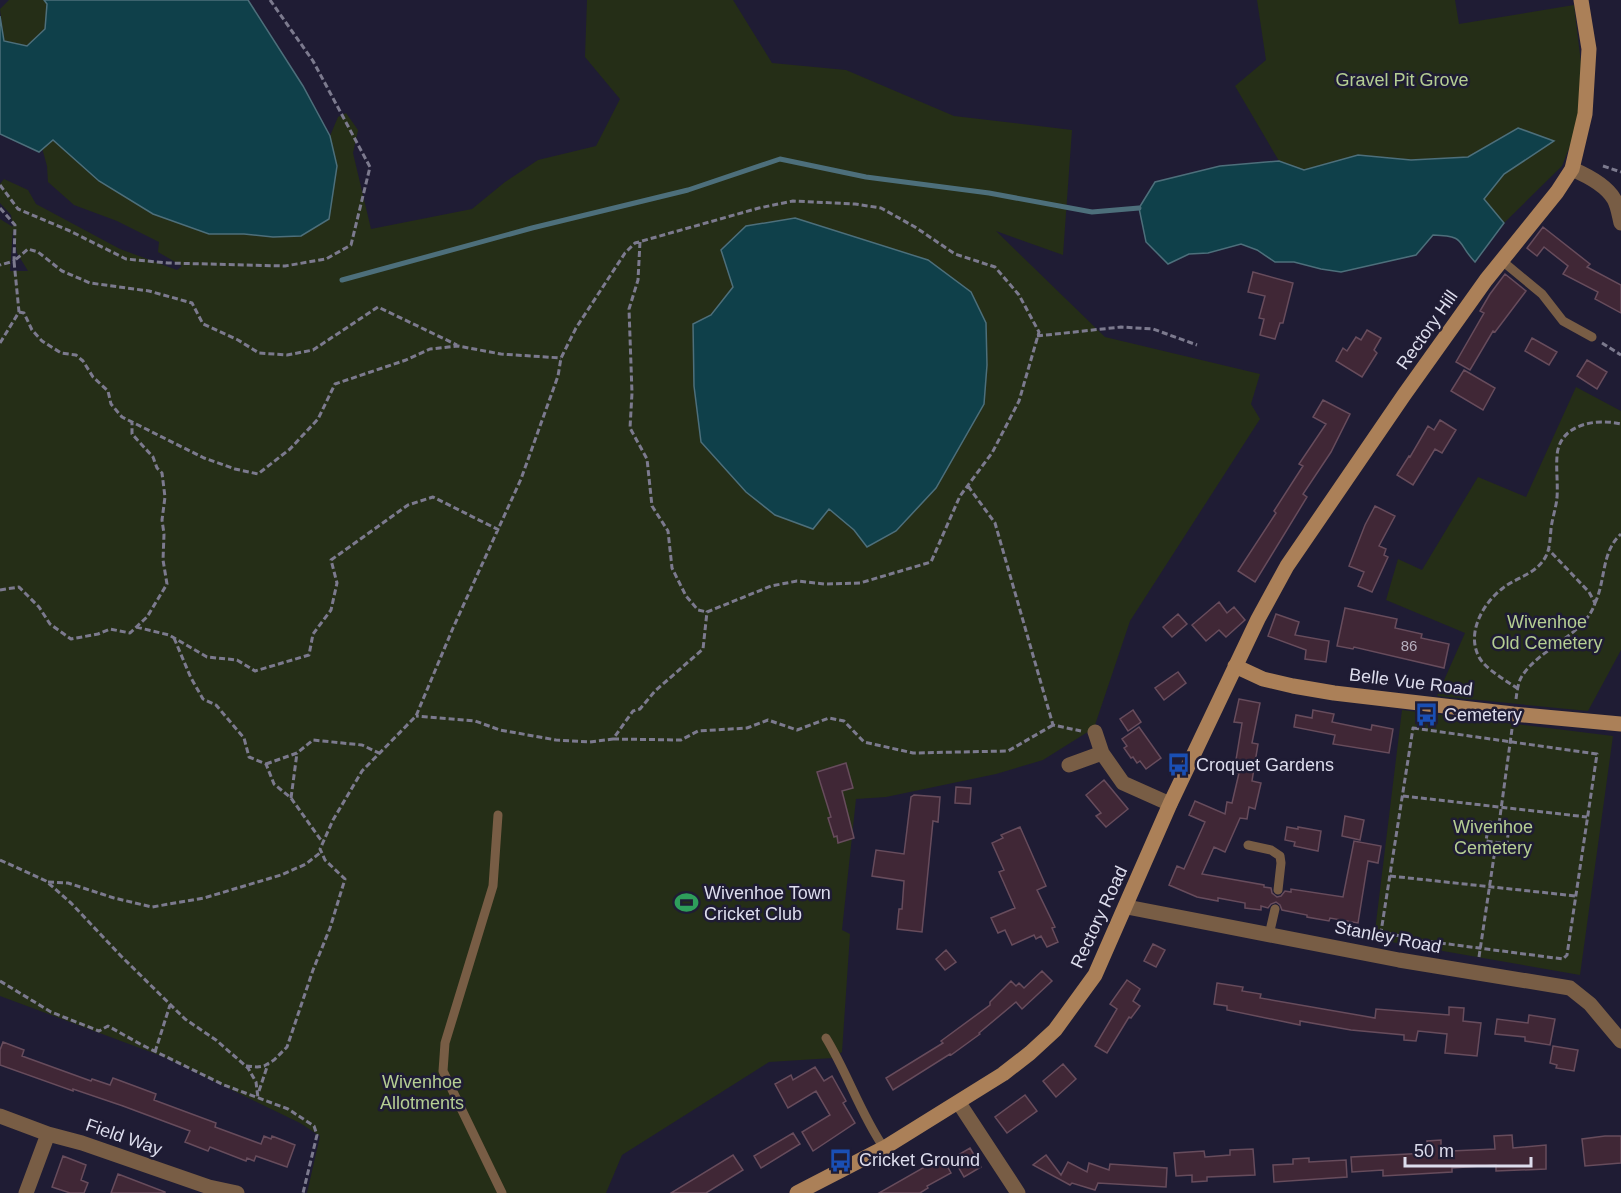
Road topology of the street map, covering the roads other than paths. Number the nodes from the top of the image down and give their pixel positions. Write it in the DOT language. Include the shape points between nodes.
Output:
graph roads {
  1 [pos="1581,0"];
  2 [pos="1572,169"];
  3 [pos="1621,222"];
  4 [pos="1501,260"];
  5 [pos="1592,337"];
  6 [pos="1235,666"];
  7 [pos="1621,723"];
  8 [pos="1095,732"];
  9 [pos="1102,753"];
  10 [pos="1070,765"];
  11 [pos="1170,804"];
  12 [pos="498,815"];
  13 [pos="1248,845"];
  14 [pos="1278,890"];
  15 [pos="1126,908"];
  16 [pos="1275,909"];
  17 [pos="1269,935"];
  18 [pos="826,1038"];
  19 [pos="1621,1041"];
  20 [pos="959,1103"];
  21 [pos="0,1116"];
  22 [pos="48,1134"];
  23 [pos="884,1148"];
  24 [pos="208,1190"];
  25 [pos="26,1193"];
  26 [pos="237,1193"];
  27 [pos="502,1193"];
  28 [pos="797,1193"];
  29 [pos="1017,1193"];
  1 -- 2 [label="street, Rectory Hill" via="1588,49 1586,93"];
  2 -- 3 [label="street" via="1607,191 1614,199"];
  2 -- 4 [label="street, Rectory Hill"];
  4 -- 5 [label="lane" via="1542,294 1563,321"];
  4 -- 6 [label="street, Rectory Hill" via="1287,567"];
  6 -- 7 [label="street, Belle Vue Road" via="1263,679 1293,686 1513,714"];
  6 -- 11 [label="street, Rectory Road"];
  8 -- 9 [label="street"];
  9 -- 10 [label="street"];
  9 -- 11 [label="street" via="1123,783"];
  11 -- 15 [label="street, Rectory Road"];
  12 -- 27 [label="lane" via="493,886 445,1043 443,1071"];
  13 -- 14 [label="lane" via="1280,856"];
  15 -- 17 [label="street, Stanley Road"];
  15 -- 20 [label="street, Rectory Road" via="1095,975 1055,1030 1003,1074"];
  16 -- 17 [label="lane"];
  17 -- 19 [label="street, Stanley Road" via="1570,988 1590,1004"];
  18 -- 23 [label="lane" via="868,1125"];
  20 -- 23 [label="street, Rectory Road"];
  20 -- 29 [label="street"];
  21 -- 22 [label="street, Field Way"];
  22 -- 24 [label="street, Field Way"];
  22 -- 25 [label="street"];
  23 -- 28 [label="street, Rectory Road"];
  24 -- 26 [label="street, Field Way"];
}
